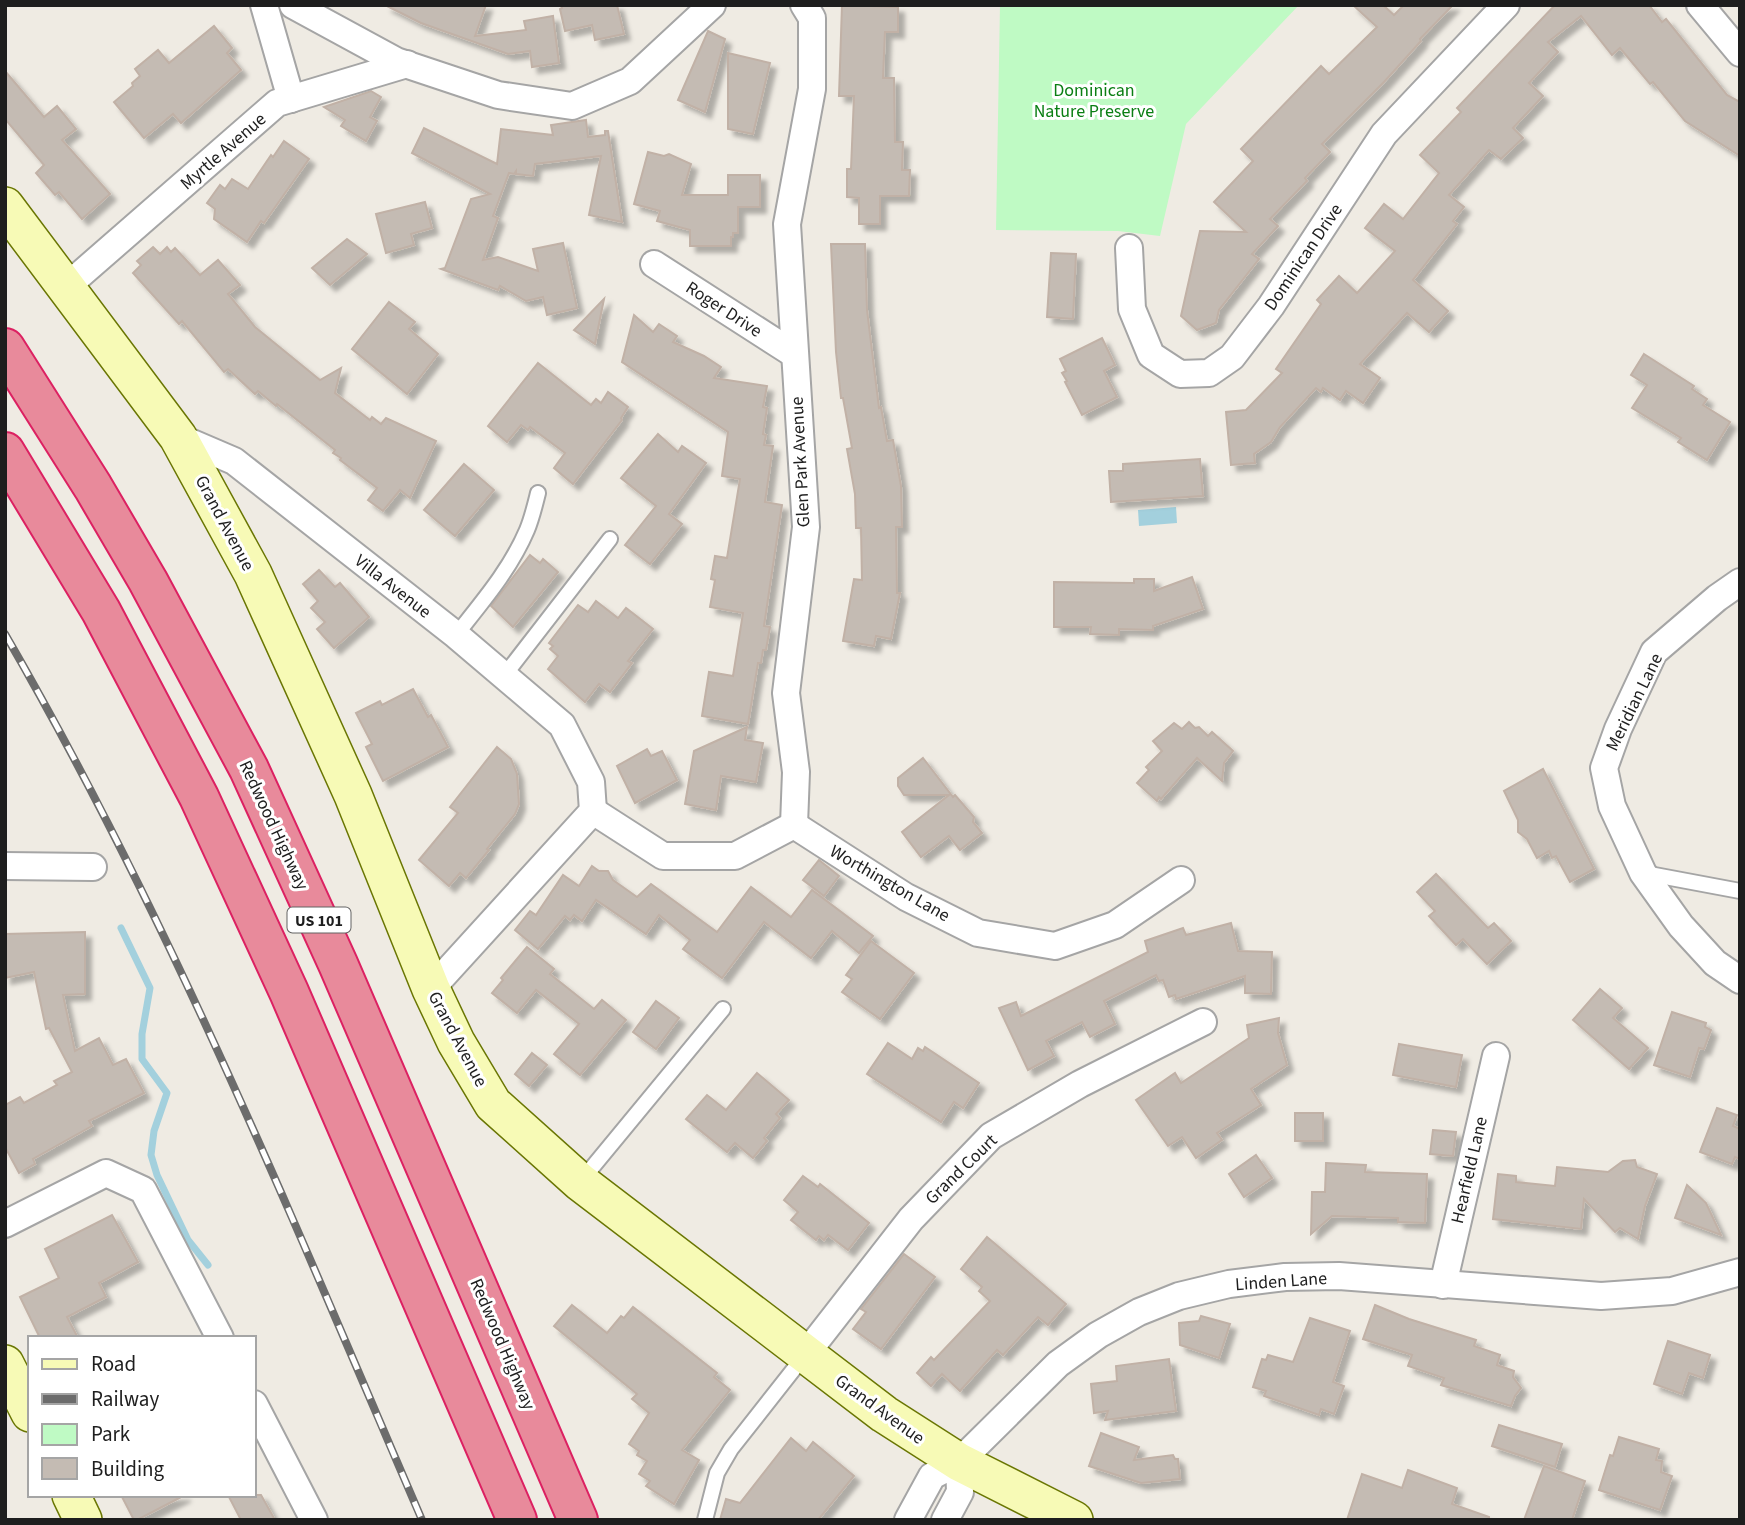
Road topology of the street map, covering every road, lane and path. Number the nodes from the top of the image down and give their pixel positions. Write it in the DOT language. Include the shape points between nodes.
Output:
graph roads {
  1 [pos="264,5"];
  2 [pos="293,5"];
  3 [pos="712,5"];
  4 [pos="804,5"];
  5 [pos="1506,5"];
  6 [pos="1700,5"];
  7 [pos="1740,53"];
  8 [pos="407,64"];
  9 [pos="291,99"];
  10 [pos="5,206"];
  11 [pos="1129,248"];
  12 [pos="654,264"];
  13 [pos="66,286"];
  14 [pos="5,348"];
  15 [pos="794,354"];
  16 [pos="178,437"];
  17 [pos="5,452"];
  18 [pos="538,493"];
  19 [pos="610,539"];
  20 [pos="1740,582"];
  21 [pos="456,635"];
  22 [pos="504,676"];
  23 [pos="593,811"];
  24 [pos="794,825"];
  25 [pos="5,866"];
  26 [pos="93,867"];
  27 [pos="1643,873"];
  28 [pos="1181,880"];
  29 [pos="1740,891"];
  30 [pos="1740,980"];
  31 [pos="431,989"];
  32 [pos="723,1009"];
  33 [pos="1203,1022"];
  34 [pos="1496,1056"];
  35 [pos="580,1182"];
  36 [pos="5,1224"];
  37 [pos="1740,1272"];
  38 [pos="1443,1285"];
  39 [pos="219,1336"];
  40 [pos="805,1355"];
  41 [pos="5,1364"];
  42 [pos="256,1408"];
  43 [pos="28,1409"];
  44 [pos="959,1462"];
  45 [pos="72,1497"];
  46 [pos="83,1520"];
  47 [pos="314,1520"];
  48 [pos="517,1520"];
  49 [pos="578,1520"];
  50 [pos="705,1520"];
  51 [pos="908,1520"];
  52 [pos="945,1520"];
  53 [pos="1074,1520"];
  1 -- 9 [label="street"];
  2 -- 8 [label="street"];
  3 -- 8 [label="street" via="630,81 572,106 498,95"];
  4 -- 15 [label="street, Glen Park Avenue" via="812,18 812,89 787,224"];
  5 -- 11 [label="street, Dominican Drive" via="1384,134 1271,306 1232,357 1209,373 1180,374 1151,355 1132,309"];
  6 -- 7 [label="street"];
  8 -- 9 [label="street, Myrtle Avenue"];
  9 -- 13 [label="street, Myrtle Avenue" via="278,103"];
  10 -- 13 [label="street"];
  12 -- 15 [label="street, Roger Drive"];
  13 -- 16 [label="street"];
  14 -- 49 [label="highway, Redwood Highway / US 101" via="148,581 248,769 338,964"];
  15 -- 24 [label="street, Glen Park Avenue" via="806,527 786,694 796,772"];
  16 -- 21 [label="street, Villa Avenue" via="234,461"];
  16 -- 31 [label="street, Grand Avenue" via="253,575 353,795"];
  17 -- 48 [label="highway, US 101" via="101,611 205,809"];
  18 -- 21 [label="lane" via="512,559"];
  19 -- 22 [label="lane"];
  20 -- 27 [label="street, Meridian Lane" via="1654,652 1604,768 1612,806"];
  21 -- 22 [label="street, Villa Avenue"];
  22 -- 23 [label="street, Villa Avenue" via="562,725 591,782"];
  23 -- 24 [label="street" via="663,856 735,856"];
  23 -- 31 [label="street"];
  24 -- 28 [label="street, Worthington Lane" via="906,897 978,933 1055,947 1115,925"];
  25 -- 26 [label="street"];
  27 -- 29 [label="lane"];
  27 -- 30 [label="street, Meridian Lane" via="1715,963"];
  31 -- 35 [label="street, Grand Avenue" via="493,1104"];
  32 -- 35 [label="lane"];
  33 -- 40 [label="street, Grand Court" via="1080,1084 991,1136 911,1219"];
  34 -- 38 [label="street, Hearfield Lane"];
  35 -- 40 [label="street, Grand Avenue"];
  36 -- 39 [label="street" via="106,1173 144,1190"];
  37 -- 38 [label="street, Linden Lane" via="1672,1291 1601,1296"];
  38 -- 44 [label="street, Linden Lane" via="1339,1276 1285,1277 1179,1296 1098,1335 1058,1364"];
  40 -- 44 [label="street, Grand Avenue"];
  40 -- 50 [label="lane" via="731,1449 717,1473"];
  41 -- 43 [label="street"];
  42 -- 47 [label="street"];
  44 -- 51 [label="street, Linden Lane" via="932,1476"];
  44 -- 52 [label="street" via="960,1492"];
  44 -- 53 [label="street, Grand Avenue"];
  45 -- 46 [label="street"];
}
